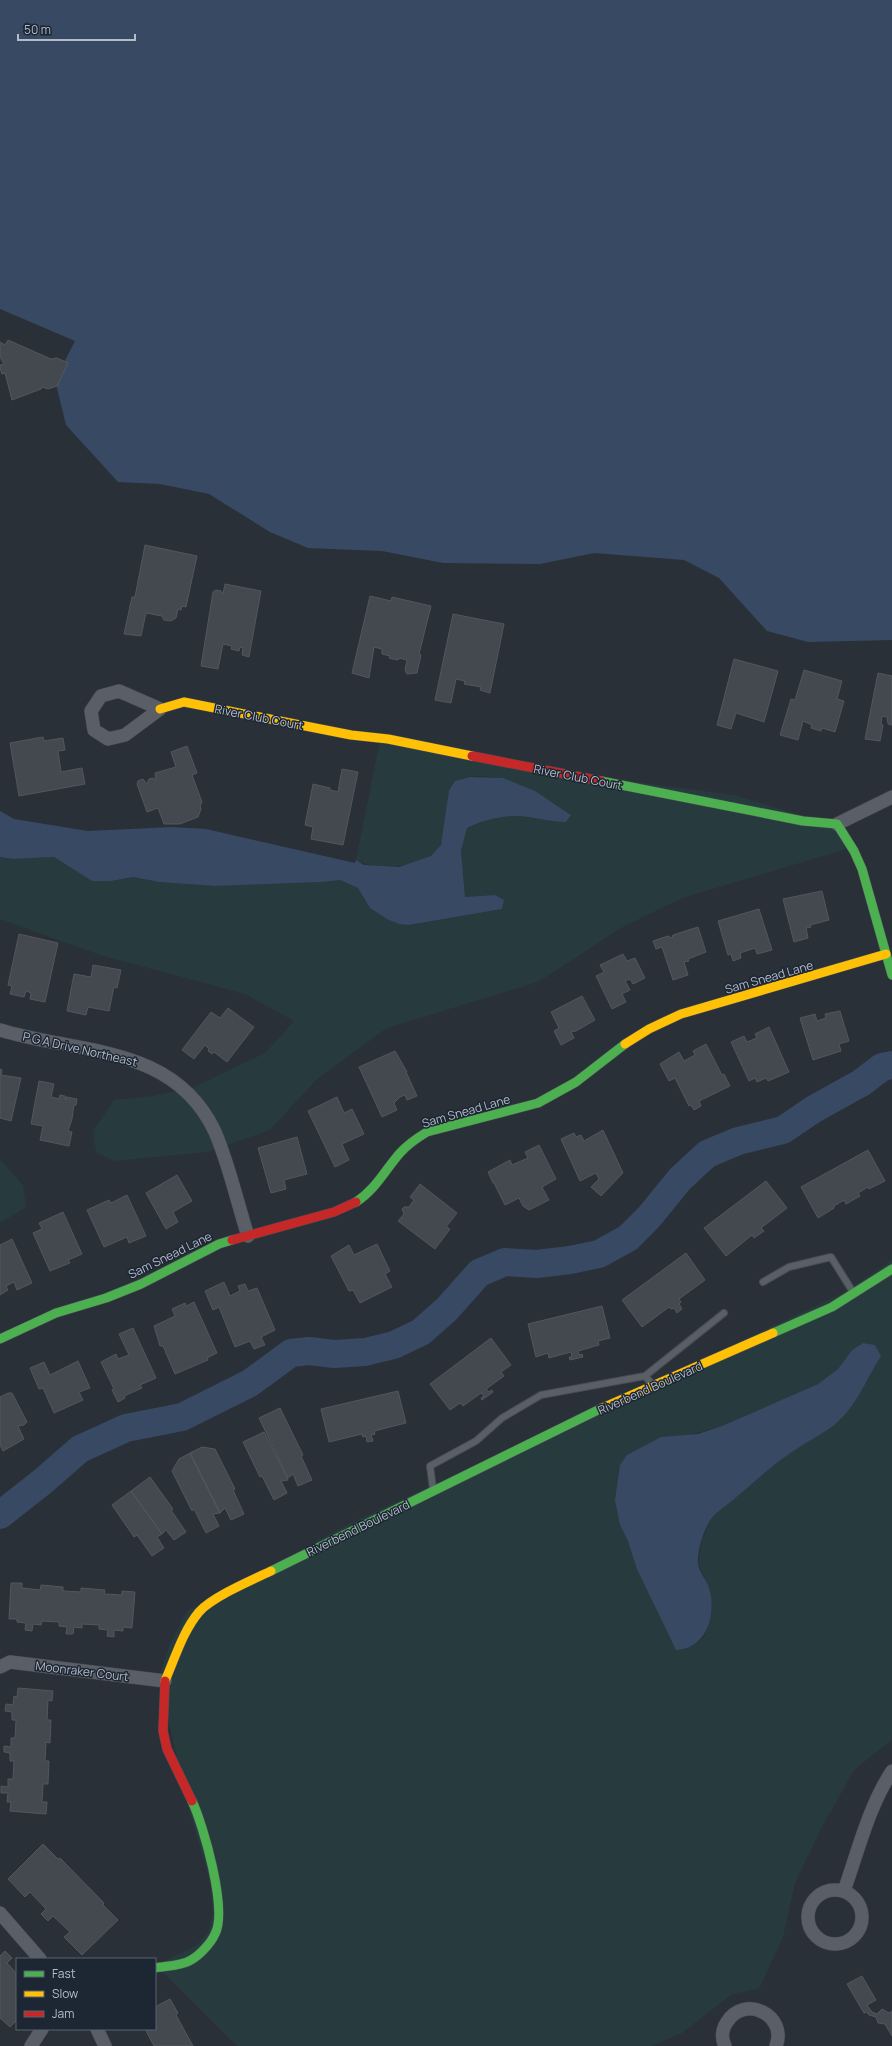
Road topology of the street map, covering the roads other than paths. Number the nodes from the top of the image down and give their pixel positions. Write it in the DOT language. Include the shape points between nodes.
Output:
graph roads {
  1 [pos="160,709"];
  2 [pos="892,797"];
  3 [pos="837,824"];
  4 [pos="889,952"];
  5 [pos="892,975"];
  6 [pos="0,1030"];
  7 [pos="248,1236"];
  8 [pos="892,1269"];
  9 [pos="763,1282"];
  10 [pos="854,1294"];
  11 [pos="724,1313"];
  12 [pos="0,1339"];
  13 [pos="646,1376"];
  14 [pos="653,1386"];
  15 [pos="434,1491"];
  16 [pos="0,1667"];
  17 [pos="165,1681"];
  18 [pos="892,1771"];
  19 [pos="844,1891"];
  20 [pos="0,1913"];
  21 [pos="39,1958"];
  22 [pos="156,1968"];
  23 [pos="41,2030"];
  24 [pos="97,2030"];
  25 [pos="31,2046"];
  26 [pos="105,2046"];
  27 [pos="725,2046"];
  28 [pos="776,2046"];
  1 -- 1 [label="street, River Club Court" via="119,691 101,696 91,711 94,730 108,739 125,735"];
  1 -- 3 [label="street, River Club Court" via="184,702 352,735 388,739 803,821"];
  2 -- 3 [label="street"];
  3 -- 4 [label="street" via="862,869"];
  4 -- 5 [label="street"];
  4 -- 7 [label="street, Sam Snead Lane" via="681,1014 632,1040 585,1077 554,1096 538,1103 427,1132 400,1152 378,1183 352,1204 334,1212"];
  6 -- 7 [label="street, P G A Drive Northeast" via="132,1059 165,1075 181,1087 195,1102 214,1131"];
  7 -- 12 [label="street, Sam Snead Lane" via="202,1252 141,1284 106,1298 56,1312"];
  8 -- 10 [label="street, Riverbend Boulevard"];
  9 -- 10 [label="lane" via="789,1267 831,1257"];
  10 -- 14 [label="street, Riverbend Boulevard" via="832,1307"];
  11 -- 13 [label="lane"];
  13 -- 14 [label="lane"];
  13 -- 15 [label="lane" via="541,1396 502,1418 476,1441 430,1466"];
  14 -- 15 [label="street, Riverbend Boulevard"];
  15 -- 17 [label="street, Riverbend Boulevard" via="215,1600 200,1611 189,1626"];
  16 -- 17 [label="street, Moonraker Court" via="10,1662"];
  17 -- 22 [label="street, Riverbend Boulevard" via="164,1737 171,1760 203,1829 218,1899 219,1916 216,1933 204,1949 190,1961"];
  18 -- 19 [label="street" via="872,1813"];
  19 -- 19 [label="street" via="826,1891 818,1895 808,1909 810,1927 821,1940 829,1944 847,1941 859,1928 862,1920 857,1902"];
  20 -- 21 [label="street"];
  23 -- 25 [label="street"];
  24 -- 26 [label="street"];
  27 -- 28 [label="street" via="722,2034 730,2017 737,2012 754,2008 770,2016 775,2023 778,2032"];
}
